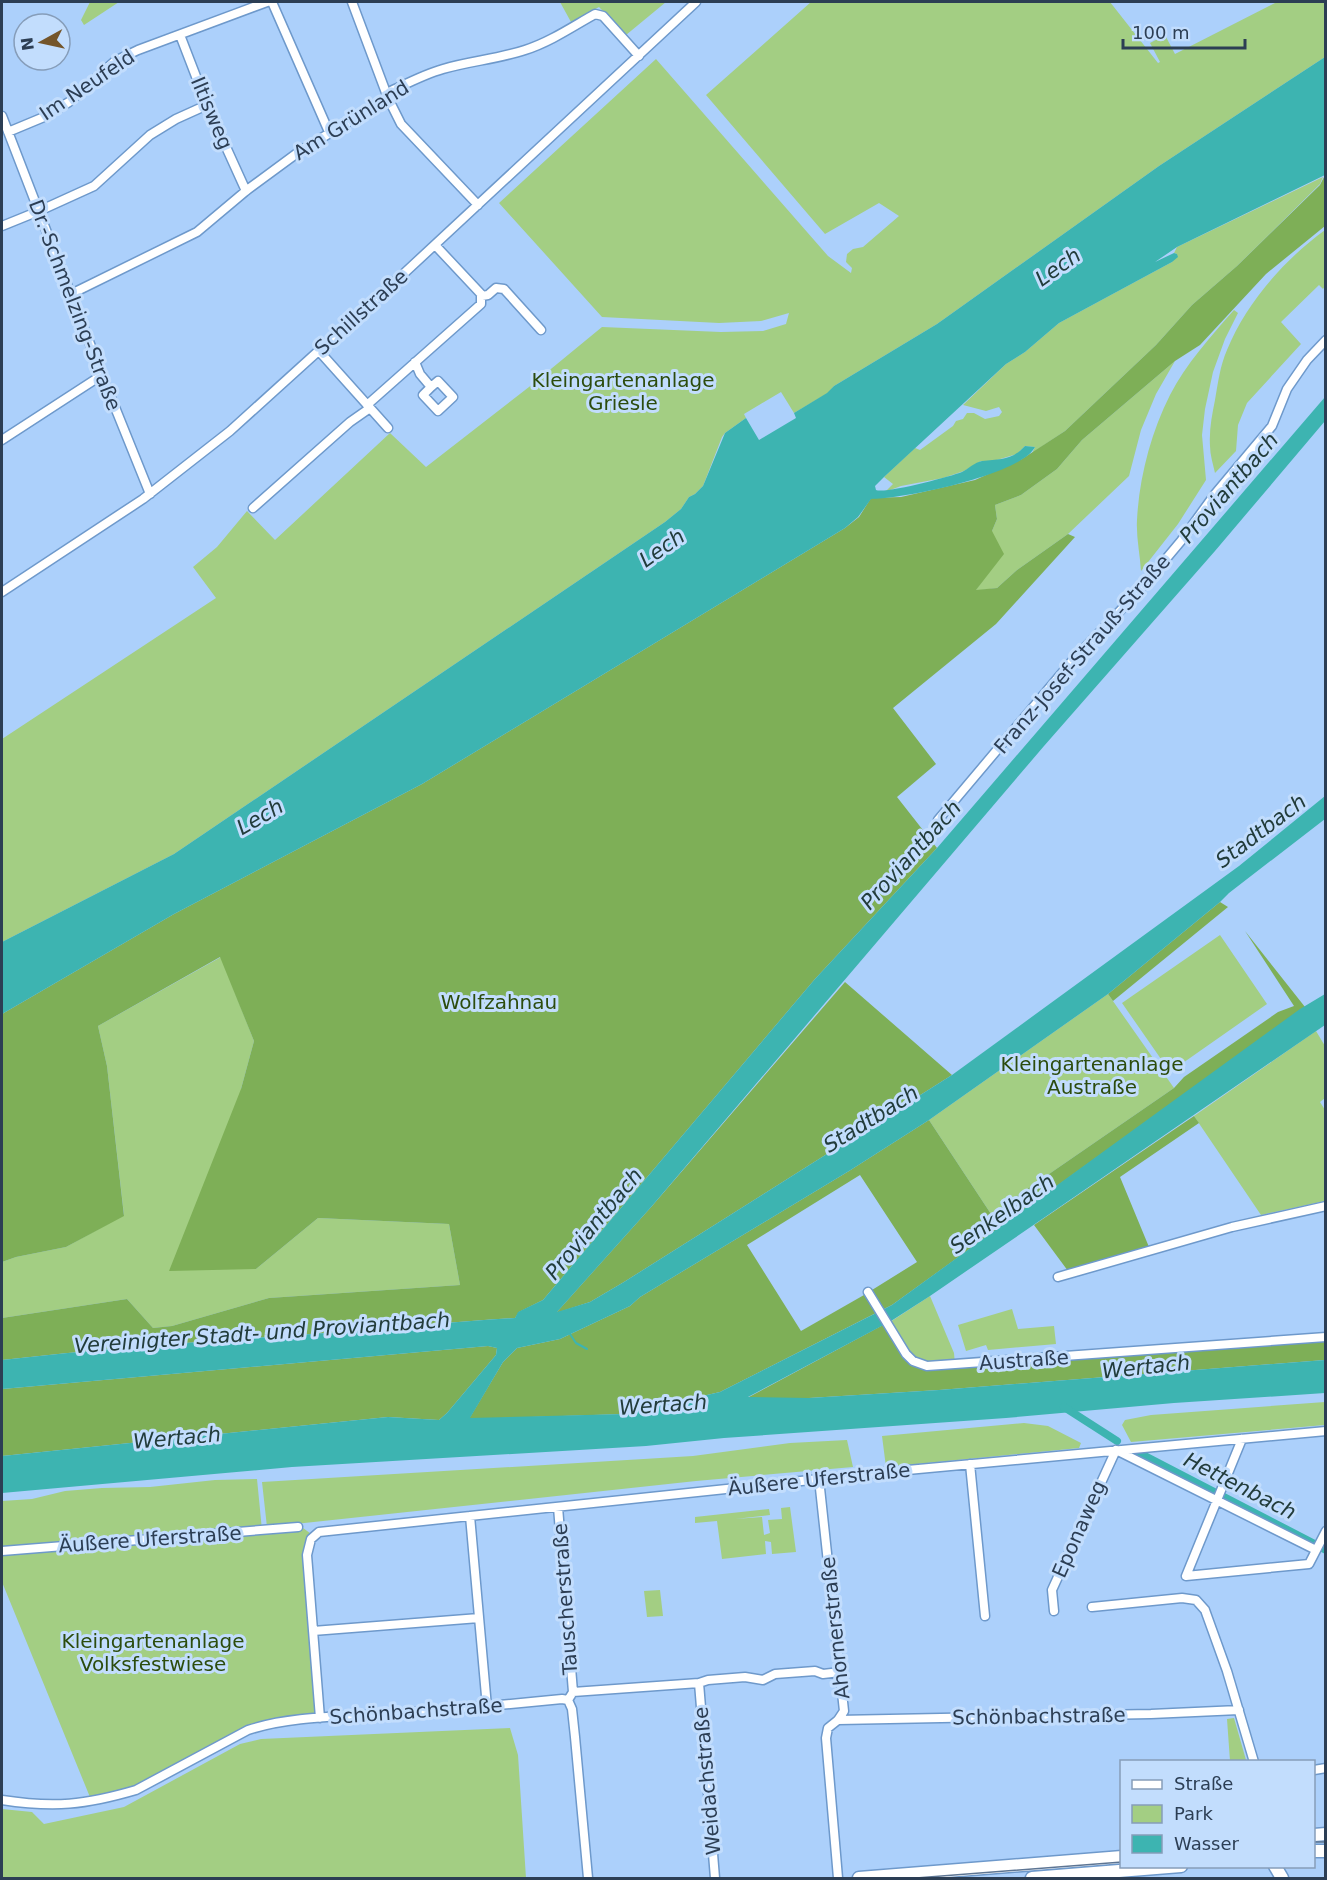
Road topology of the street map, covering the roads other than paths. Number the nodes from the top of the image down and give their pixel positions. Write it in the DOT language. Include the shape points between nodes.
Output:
graph roads {
  1 [pos="267,2"];
  2 [pos="272,2"];
  3 [pos="352,2"];
  4 [pos="696,2"];
  5 [pos="180,35"];
  6 [pos="639,56"];
  7 [pos="388,98"];
  8 [pos="207,105"];
  9 [pos="2,116"];
  10 [pos="8,132"];
  11 [pos="329,132"];
  12 [pos="246,191"];
  13 [pos="478,205"];
  14 [pos="39,211"];
  15 [pos="2,226"];
  16 [pos="435,245"];
  17 [pos="71,294"];
  18 [pos="482,296"];
  19 [pos="541,330"];
  20 [pos="1326,340"];
  21 [pos="318,351"];
  22 [pos="415,362"];
  23 [pos="102,375"];
  24 [pos="430,385"];
  25 [pos="369,407"];
  26 [pos="388,428"];
  27 [pos="2,440"];
  28 [pos="150,494"];
  29 [pos="253,508"];
  30 [pos="2,592"];
  31 [pos="938,820"];
  32 [pos="1326,1206"];
  33 [pos="1058,1277"];
  34 [pos="868,1292"];
  35 [pos="1326,1337"];
  36 [pos="1326,1431"];
  37 [pos="1242,1439"];
  38 [pos="1116,1450"];
  39 [pos="970,1464"];
  40 [pos="819,1479"];
  41 [pos="1216,1501"];
  42 [pos="558,1507"];
  43 [pos="470,1516"];
  44 [pos="298,1527"];
  45 [pos="1326,1531"];
  46 [pos="2,1551"];
  47 [pos="1316,1551"];
  48 [pos="1092,1607"];
  49 [pos="1054,1611"];
  50 [pos="985,1616"];
  51 [pos="479,1618"];
  52 [pos="313,1631"];
  53 [pos="840,1672"];
  54 [pos="699,1683"];
  55 [pos="573,1692"];
  56 [pos="568,1701"];
  57 [pos="487,1707"];
  58 [pos="1239,1710"];
  59 [pos="320,1718"];
  60 [pos="838,1720"];
  61 [pos="1254,1760"];
  62 [pos="2,1800"];
  63 [pos="1120,1857"];
  64 [pos="1108,1858"];
  65 [pos="1165,1868"];
  66 [pos="1099,1876"];
  67 [pos="588,1878"];
  68 [pos="715,1878"];
  69 [pos="838,1878"];
  70 [pos="859,1878"];
  71 [pos="1032,1878"];
  1 -- 5 [label="street, Im Neufeld"];
  2 -- 11 [label="street"];
  3 -- 7 [label="street"];
  4 -- 6 [label="street, Schillstraße"];
  5 -- 8 [label="street, Iltisweg"];
  5 -- 10 [label="street, Im Neufeld" via="115,61 69,102"];
  6 -- 7 [label="street, Am Grünland" via="603,16 595,14 527,50 443,69 391,91"];
  6 -- 13 [label="street, Schillstraße"];
  7 -- 11 [label="street, Am Grünland"];
  7 -- 13 [label="street" via="401,124"];
  8 -- 12 [label="street, Iltisweg"];
  8 -- 14 [label="street" via="150,135 94,186"];
  9 -- 10 [label="street, Dr.-Schmelzing-Straße"];
  10 -- 14 [label="street, Dr.-Schmelzing-Straße"];
  11 -- 12 [label="street, Am Grünland"];
  12 -- 17 [label="street, Am Grünland" via="197,232"];
  13 -- 16 [label="street, Schillstraße"];
  14 -- 15 [label="street"];
  14 -- 17 [label="street, Dr.-Schmelzing-Straße"];
  16 -- 18 [label="street"];
  16 -- 21 [label="street, Schillstraße"];
  17 -- 23 [label="street, Dr.-Schmelzing-Straße"];
  18 -- 19 [label="street" via="496,288 504,289"];
  18 -- 22 [label="street" via="481,304"];
  20 -- 31 [label="street, Franz-Josef-Strauß-Straße" via="1287,389 1272,426 1181,541 1072,661"];
  21 -- 25 [label="street"];
  21 -- 28 [label="street, Schillstraße" via="230,430"];
  22 -- 24 [label="street"];
  22 -- 25 [label="street"];
  23 -- 27 [label="street"];
  23 -- 28 [label="street, Dr.-Schmelzing-Straße"];
  25 -- 26 [label="street"];
  25 -- 29 [label="street"];
  28 -- 30 [label="street, Schillstraße"];
  32 -- 33 [label="street" via="1232,1227"];
  34 -- 35 [label="street, Austraße" via="913,1361 927,1366"];
  36 -- 37 [label="street, Äußere Uferstraße"];
  37 -- 38 [label="street, Äußere Uferstraße"];
  37 -- 41 [label="street"];
  38 -- 39 [label="street, Äußere Uferstraße"];
  38 -- 41 [label="street"];
  38 -- 49 [label="street, Eponaweg" via="1052,1590"];
  39 -- 40 [label="street, Äußere Uferstraße"];
  39 -- 50 [label="street"];
  40 -- 42 [label="street, Äußere Uferstraße"];
  40 -- 53 [label="street, Ahornerstraße"];
  41 -- 47 [label="street"];
  41 -- 47 [label="street" via="1186,1576 1309,1564"];
  42 -- 43 [label="street, Äußere Uferstraße"];
  42 -- 55 [label="street, Tauscherstraße"];
  43 -- 51 [label="street"];
  43 -- 52 [label="street, Äußere Uferstraße" via="319,1532 310,1539 307,1555"];
  44 -- 46 [label="street, Äußere Uferstraße"];
  45 -- 47 [label="street"];
  48 -- 58 [label="street" via="1196,1600 1209,1619"];
  51 -- 52 [label="street"];
  51 -- 57 [label="street"];
  52 -- 59 [label="street"];
  53 -- 54 [label="street" via="775,1674 763,1680 745,1677"];
  53 -- 60 [label="street, Ahornerstraße" via="844,1711"];
  54 -- 55 [label="street"];
  54 -- 68 [label="street, Weidachstraße"];
  55 -- 56 [label="street"];
  56 -- 57 [label="street, Schönbachstraße"];
  56 -- 67 [label="street, Tauscherstraße"];
  57 -- 59 [label="street, Schönbachstraße"];
  58 -- 60 [label="street, Schönbachstraße"];
  58 -- 61 [label="street"];
  59 -- 62 [label="street, Schönbachstraße" via="248,1730 136,1790 92,1802 52,1805"];
  60 -- 69 [label="street, Ahornerstraße" via="828,1728 826,1738"];
  63 -- 64 [label="main road"];
  64 -- 66 [label="street"];
  64 -- 70 [label="main road"];
  65 -- 66 [label="main road"];
  66 -- 71 [label="main road"];
}
